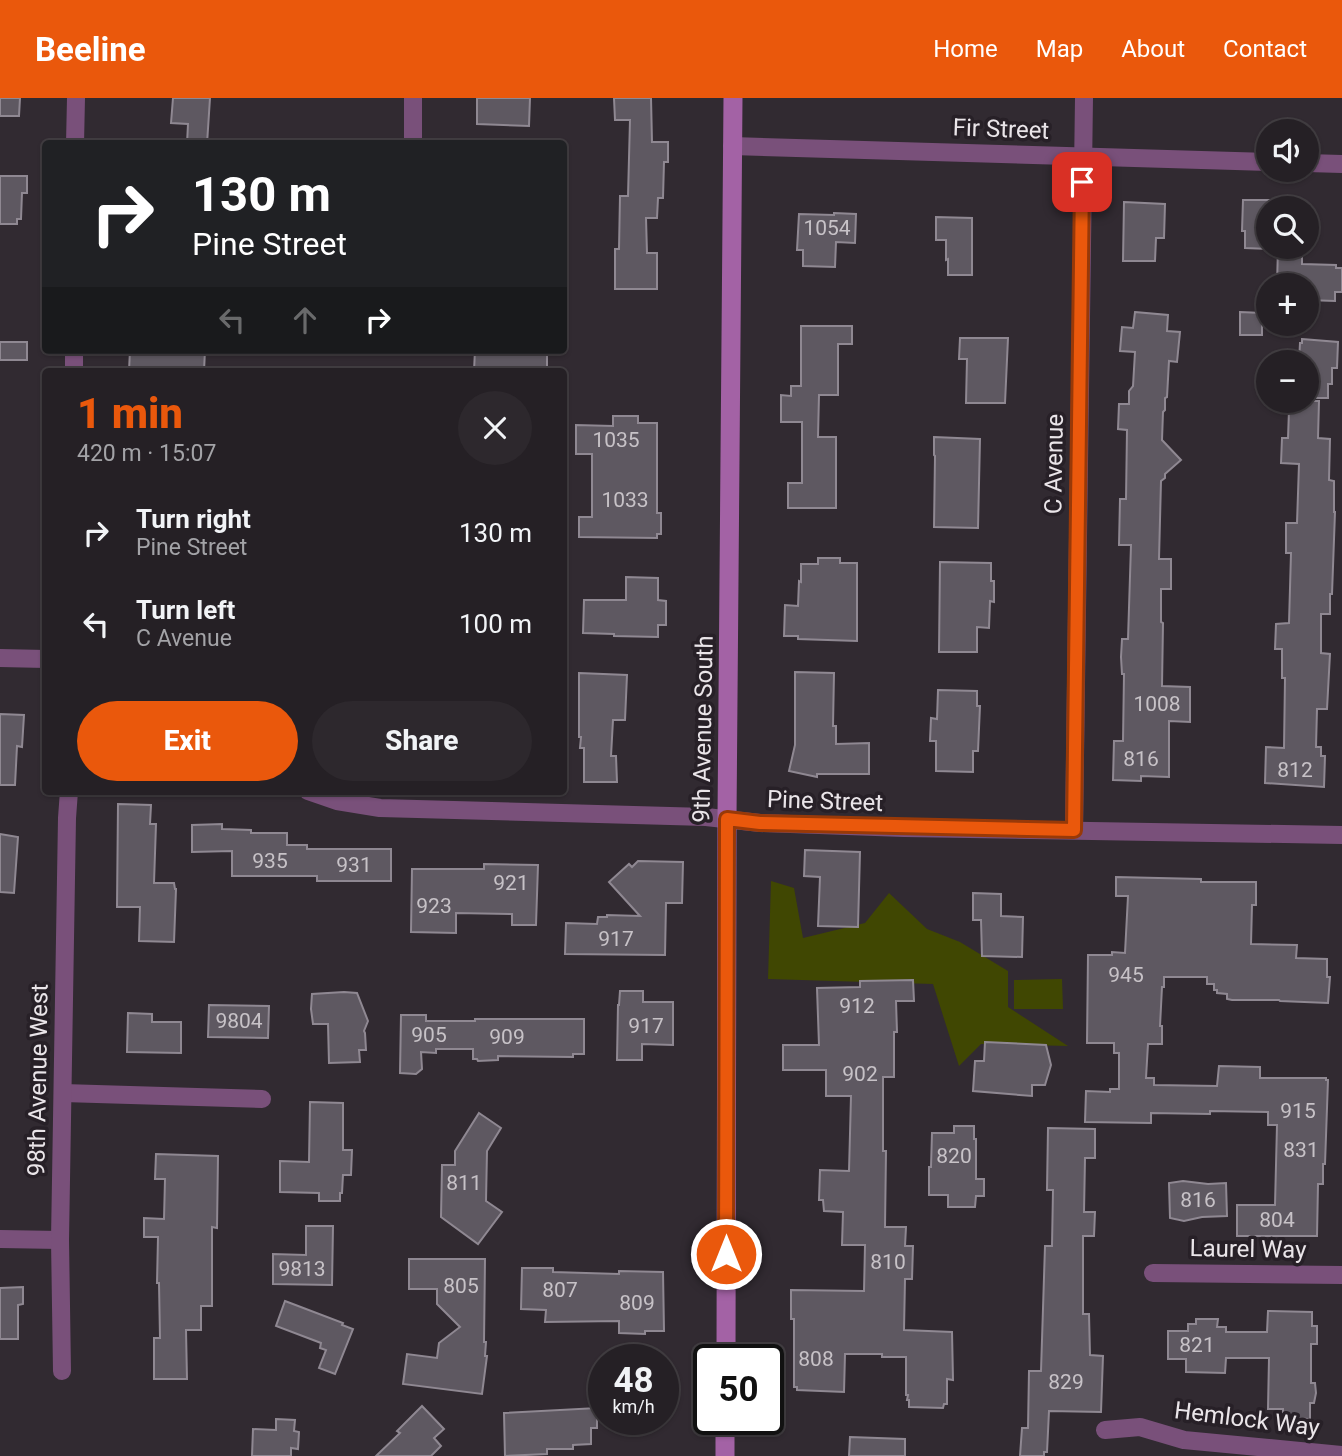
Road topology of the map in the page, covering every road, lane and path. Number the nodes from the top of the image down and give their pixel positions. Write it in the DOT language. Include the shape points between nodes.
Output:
graph roads {
  1 [pos="76,98"];
  2 [pos="414,98"];
  3 [pos="733,98"];
  4 [pos="1084,98"];
  5 [pos="75,140"];
  6 [pos="413,140"];
  7 [pos="733,146"];
  8 [pos="1083,156"];
  9 [pos="1256,162"];
  10 [pos="1319,163"];
  11 [pos="1342,164"];
  12 [pos="0,658"];
  13 [pos="42,659"];
  14 [pos="69,795"];
  15 [pos="321,795"];
  16 [pos="727,819"];
  17 [pos="1074,830"];
  18 [pos="1342,835"];
  19 [pos="62,1093"];
  20 [pos="262,1099"];
  21 [pos="0,1239"];
  22 [pos="60,1240"];
  23 [pos="1153,1273"];
  24 [pos="1342,1275"];
  25 [pos="726,1344"];
  26 [pos="62,1371"];
  27 [pos="1105,1430"];
  28 [pos="725,1435"];
  29 [pos="1342,1455"];
  30 [pos="725,1456"];
  1 -- 5 [label="street"];
  2 -- 6 [label="street"];
  3 -- 7 [label="main road, 9th Avenue South"];
  4 -- 8 [label="street, C Avenue"];
  7 -- 8 [label="street, Fir Street"];
  7 -- 16 [label="main road, 9th Avenue South"];
  8 -- 9 [label="street, Fir Street"];
  8 -- 17 [label="street, C Avenue"];
  10 -- 11 [label="street"];
  12 -- 13 [label="street"];
  14 -- 19 [label="street, 98th Avenue West"];
  15 -- 16 [label="street, Pine Street" via="380,808"];
  16 -- 17 [label="street, Pine Street" via="773,824"];
  16 -- 25 [label="main road, 9th Avenue South"];
  17 -- 18 [label="street, Pine Street"];
  19 -- 20 [label="street"];
  19 -- 22 [label="street, 98th Avenue West"];
  21 -- 22 [label="street"];
  22 -- 26 [label="street, 98th Avenue West"];
  23 -- 24 [label="street, Laurel Way"];
  27 -- 29 [label="street, Hemlock Way" via="1140,1427 1184,1440"];
  28 -- 30 [label="main road"];
}
